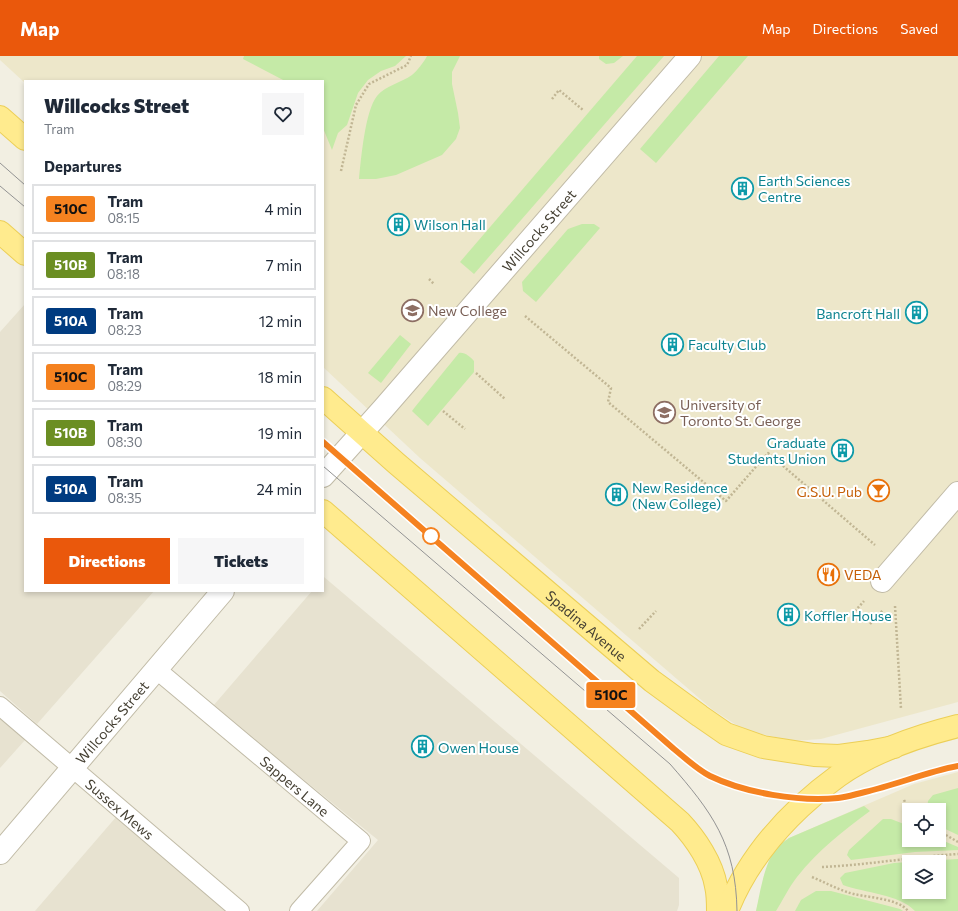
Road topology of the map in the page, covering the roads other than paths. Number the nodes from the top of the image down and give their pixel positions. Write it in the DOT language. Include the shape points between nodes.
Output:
graph roads {
  1 [pos="690,56"];
  2 [pos="0,117"];
  3 [pos="24,138"];
  4 [pos="0,232"];
  5 [pos="24,253"];
  6 [pos="324,399"];
  7 [pos="362,432"];
  8 [pos="324,475"];
  9 [pos="958,493"];
  10 [pos="324,511"];
  11 [pos="890,572"];
  12 [pos="223,592"];
  13 [pos="157,670"];
  14 [pos="0,706"];
  15 [pos="958,726"];
  16 [pos="894,747"];
  17 [pos="72,768"];
  18 [pos="0,853"];
  19 [pos="240,911"];
  20 [pos="299,911"];
  21 [pos="718,911"];
  22 [pos="727,911"];
  1 -- 7 [label="street, Willcocks Street"];
  2 -- 3 [label="main road"];
  4 -- 5 [label="main road"];
  6 -- 7 [label="main road, Spadina Avenue"];
  7 -- 8 [label="street, Willcocks Street"];
  7 -- 16 [label="main road, Spadina Avenue" via="652,681 726,734 763,747 814,755 839,756"];
  9 -- 11 [label="street"];
  10 -- 21 [label="main road" via="680,822 694,837 707,862 716,885"];
  12 -- 13 [label="street, Willcocks Street"];
  13 -- 17 [label="street, Willcocks Street"];
  13 -- 20 [label="lane, Sappers Lane" via="361,842"];
  14 -- 17 [label="lane, Sussex Mews"];
  15 -- 16 [label="main road" via="933,732"];
  16 -- 22 [label="main road" via="838,776 794,812 754,859"];
  17 -- 18 [label="street, Willcocks Street"];
  17 -- 19 [label="lane, Sussex Mews"];
}
